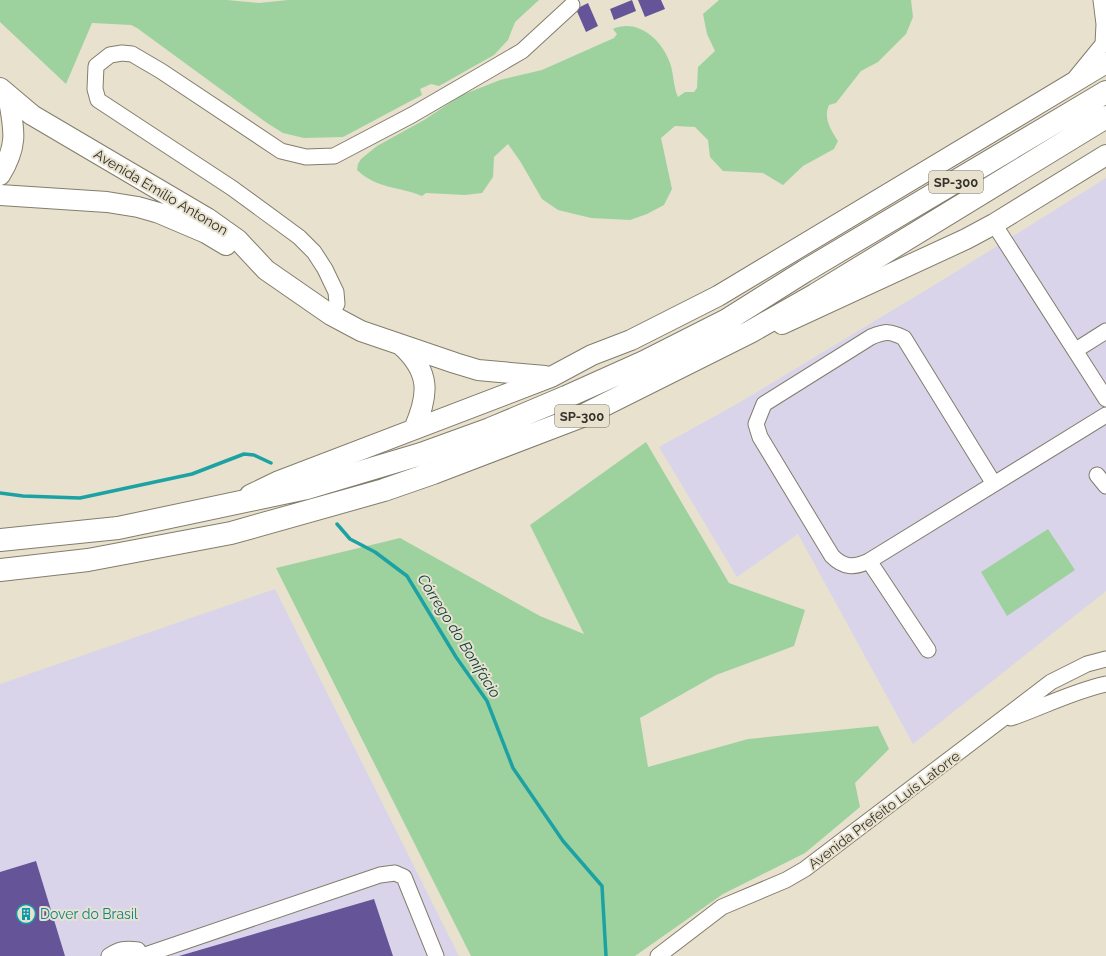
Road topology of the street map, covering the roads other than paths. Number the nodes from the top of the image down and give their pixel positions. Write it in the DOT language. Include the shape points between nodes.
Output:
graph roads {
  1 [pos="1102,0"];
  2 [pos="572,5"];
  3 [pos="1106,9"];
  4 [pos="1106,63"];
  5 [pos="1068,86"];
  6 [pos="4,92"];
  7 [pos="1106,92"];
  8 [pos="1106,117"];
  9 [pos="1106,155"];
  10 [pos="0,175"];
  11 [pos="0,195"];
  12 [pos="994,224"];
  13 [pos="266,270"];
  14 [pos="331,315"];
  15 [pos="1106,331"];
  16 [pos="401,345"];
  17 [pos="1076,350"];
  18 [pos="681,368"];
  19 [pos="550,377"];
  20 [pos="1106,399"];
  21 [pos="1106,415"];
  22 [pos="414,429"];
  23 [pos="994,484"];
  24 [pos="384,490"];
  25 [pos="228,504"];
  26 [pos="0,540"];
  27 [pos="869,560"];
  28 [pos="0,570"];
  29 [pos="0,583"];
  30 [pos="928,650"];
  31 [pos="1106,659"];
  32 [pos="1106,684"];
  33 [pos="998,722"];
  34 [pos="140,953"];
  35 [pos="109,956"];
  36 [pos="436,956"];
  37 [pos="658,956"];
  1 -- 3 [label="street"];
  1 -- 5 [label="street" via="1103,44"];
  2 -- 14 [label="street" via="522,51 412,115 334,156 306,156 281,151 132,54 110,55 96,66 95,89 98,100 232,188 314,252 336,292 337,304"];
  4 -- 5 [label="main road"];
  5 -- 19 [label="main road" via="718,296 631,340 592,354"];
  6 -- 10 [label="main road" via="14,141 8,161"];
  6 -- 13 [label="main road, Avenida Emílio Antonon" via="32,115 207,218 238,240"];
  7 -- 25 [label="highway, SP-300" via="727,320 644,362 566,397 421,454 307,488"];
  8 -- 18 [label="highway, SP-300" via="857,271"];
  9 -- 12 [label="main road"];
  11 -- 13 [label="main road" via="107,202 138,207 206,233"];
  12 -- 17 [label="street"];
  12 -- 18 [label="main road" via="887,276"];
  13 -- 14 [label="main road, Avenida Emílio Antonon"];
  14 -- 16 [label="main road, Avenida Emílio Antonon" via="361,331"];
  15 -- 17 [label="street"];
  16 -- 19 [label="main road, Avenida Emílio Antonon" via="478,370"];
  16 -- 22 [label="main road" via="413,356 421,370 426,390"];
  17 -- 20 [label="street"];
  18 -- 24 [label="highway, SP-300" via="582,416"];
  19 -- 22 [label="main road"];
  21 -- 23 [label="street"];
  22 -- 25 [label="main road"];
  23 -- 27 [label="street"];
  23 -- 27 [label="street" via="904,338 884,332 871,337 764,404 756,424 760,437 832,556 839,564 850,567"];
  24 -- 28 [label="highway, SP-300" via="231,533 88,560"];
  24 -- 29 [label="highway" via="238,540 97,569"];
  25 -- 26 [label="highway, SP-300" via="118,528"];
  27 -- 30 [label="street"];
  31 -- 33 [label="street, Avenida Prefeito Luís Latorre" via="1087,664 1050,682"];
  32 -- 33 [label="street" via="1086,688 1046,706"];
  33 -- 37 [label="street, Avenida Prefeito Luís Latorre" via="805,869 786,880 722,907"];
  34 -- 35 [label="street" via="127,948 117,950"];
  34 -- 36 [label="street" via="380,875 395,873 404,876"];
}
